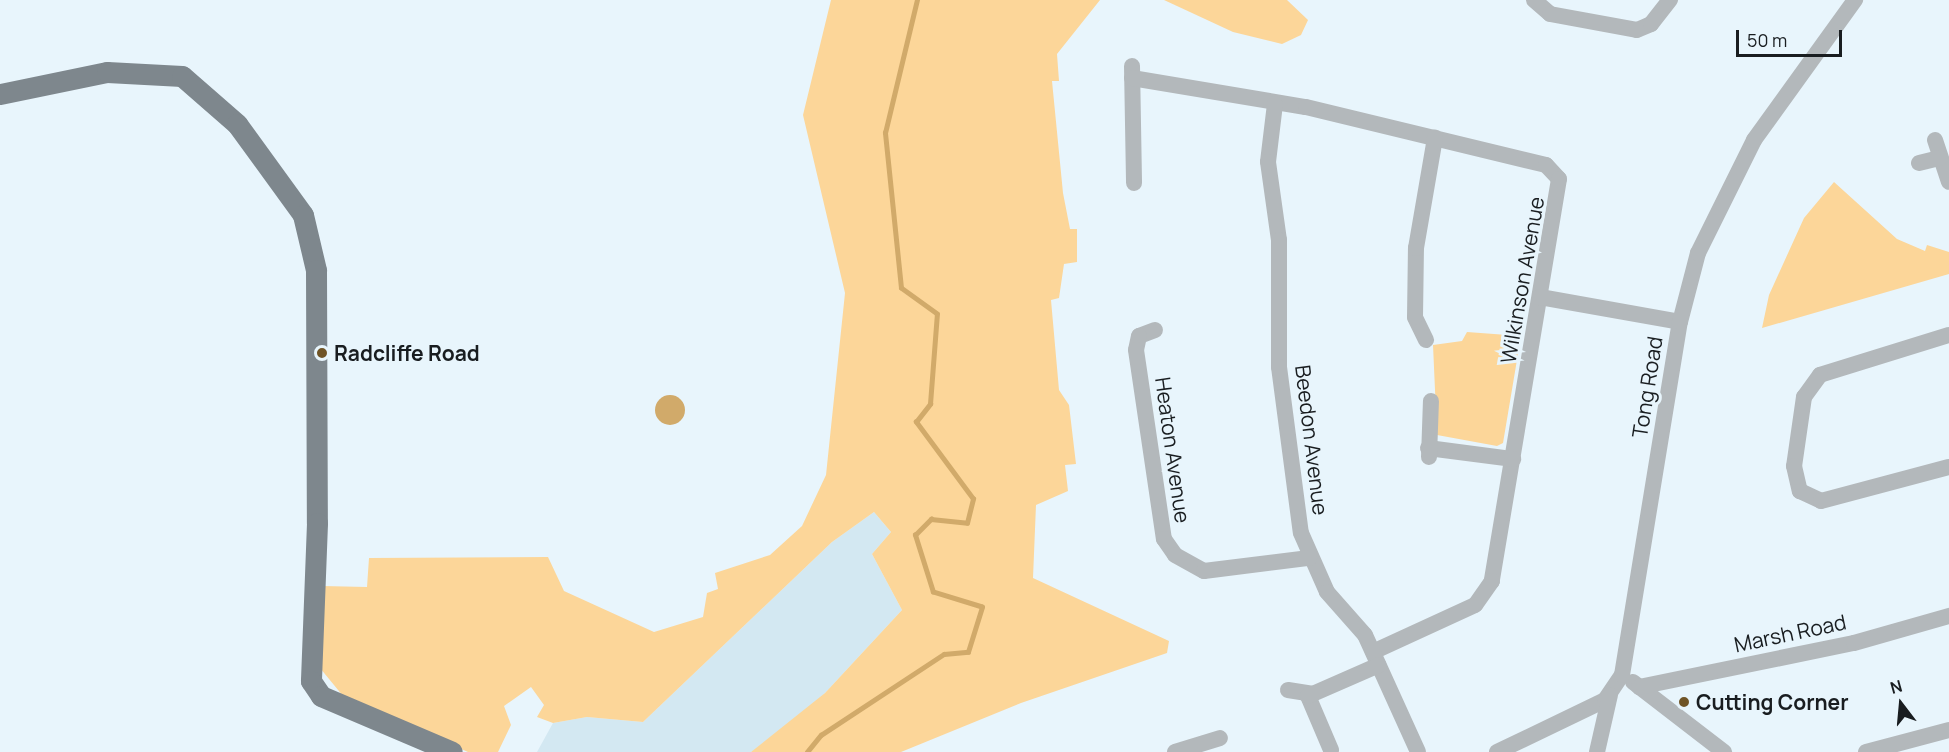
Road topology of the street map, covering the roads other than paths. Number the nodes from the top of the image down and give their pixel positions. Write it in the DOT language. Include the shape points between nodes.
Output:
graph roads {
  1 [pos="1534,0"];
  2 [pos="1670,0"];
  3 [pos="1855,0"];
  4 [pos="0,94"];
  5 [pos="1275,104"];
  6 [pos="1435,138"];
  7 [pos="1935,140"];
  8 [pos="1939,158"];
  9 [pos="1919,163"];
  10 [pos="1139,181"];
  11 [pos="1949,182"];
  12 [pos="1540,297"];
  13 [pos="1680,322"];
  14 [pos="1155,330"];
  15 [pos="1949,335"];
  16 [pos="1426,340"];
  17 [pos="1431,401"];
  18 [pos="1513,459"];
  19 [pos="1949,467"];
  20 [pos="1309,558"];
  21 [pos="1949,616"];
  22 [pos="1376,659"];
  23 [pos="1622,675"];
  24 [pos="1639,687"];
  25 [pos="1288,690"];
  26 [pos="1311,694"];
  27 [pos="1610,695"];
  28 [pos="1949,730"];
  29 [pos="1220,738"];
  30 [pos="1331,750"];
  31 [pos="452,752"];
  32 [pos="1175,752"];
  33 [pos="1418,752"];
  34 [pos="1497,752"];
  35 [pos="1597,752"];
  36 [pos="1724,752"];
  37 [pos="1866,752"];
  1 -- 2 [label="street" via="1550,14 1637,30 1651,24"];
  3 -- 13 [label="street, Tong Road" via="1754,140 1723,194 1698,252"];
  4 -- 31 [label="main road" via="107,72 182,76 237,124 303,215 316,270 317,523 310,681 331,701"];
  5 -- 6 [label="street, Wilkinson Avenue"];
  5 -- 10 [label="street, Wilkinson Avenue" via="1132,72"];
  5 -- 20 [label="street, Beedon Avenue" via="1268,162 1279,240 1279,367"];
  6 -- 12 [label="street, Wilkinson Avenue" via="1546,165 1555,172 1561,193"];
  6 -- 16 [label="street" via="1416,248 1415,317"];
  7 -- 8 [label="street"];
  8 -- 9 [label="street"];
  8 -- 11 [label="street"];
  12 -- 13 [label="street"];
  12 -- 18 [label="street, Wilkinson Avenue"];
  13 -- 23 [label="street, Tong Road"];
  14 -- 20 [label="street, Heaton Avenue" via="1138,336 1136,350 1164,539 1175,555 1204,571"];
  15 -- 19 [label="street" via="1820,375 1804,397 1794,466 1800,491 1821,501"];
  17 -- 18 [label="street" via="1429,453"];
  18 -- 22 [label="street, Wilkinson Avenue" via="1486,594 1475,605"];
  20 -- 22 [label="street, Beedon Avenue"];
  21 -- 24 [label="street, Marsh Road" via="1854,643"];
  22 -- 26 [label="street, Wilkinson Avenue"];
  22 -- 33 [label="street, Beedon Avenue"];
  23 -- 24 [label="street"];
  23 -- 27 [label="street, Tong Road"];
  24 -- 36 [label="street"];
  25 -- 26 [label="street"];
  26 -- 30 [label="street" via="1308,700"];
  27 -- 34 [label="street"];
  27 -- 35 [label="street"];
  28 -- 37 [label="street"];
  29 -- 32 [label="street"];
}
